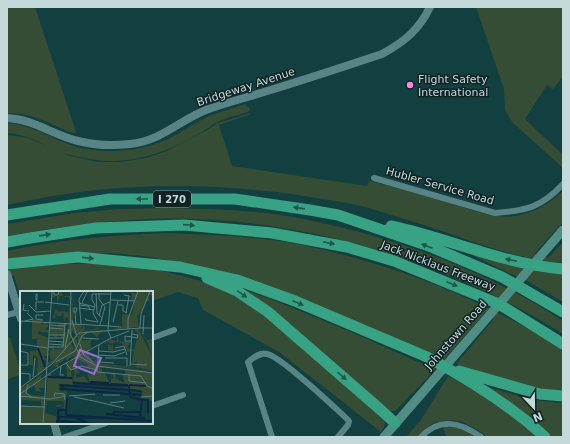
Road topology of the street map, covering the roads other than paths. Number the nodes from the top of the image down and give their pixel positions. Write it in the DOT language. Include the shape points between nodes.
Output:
graph roads {
  1 [pos="430,7"];
  2 [pos="7,118"];
  3 [pos="374,178"];
  4 [pos="563,184"];
  5 [pos="7,215"];
  6 [pos="338,215"];
  7 [pos="563,230"];
  8 [pos="7,242"];
  9 [pos="7,264"];
  10 [pos="180,267"];
  11 [pos="563,269"];
  12 [pos="7,274"];
  13 [pos="563,312"];
  14 [pos="7,315"];
  15 [pos="20,315"];
  16 [pos="174,330"];
  17 [pos="153,338"];
  18 [pos="563,344"];
  19 [pos="464,375"];
  20 [pos="182,394"];
  21 [pos="563,396"];
  22 [pos="153,406"];
  23 [pos="54,424"];
  24 [pos="103,424"];
  25 [pos="395,424"];
  26 [pos="58,437"];
  27 [pos="66,437"];
  28 [pos="272,437"];
  29 [pos="338,437"];
  30 [pos="384,437"];
  31 [pos="421,437"];
  32 [pos="481,437"];
  33 [pos="545,437"];
  1 -- 2 [label="street, Bridgeway Avenue" via="414,32 400,45 382,54 205,110 169,132 152,139 130,144 79,141 38,124 19,118"];
  3 -- 4 [label="street, Hubler Service Road" via="495,212 532,208 550,197"];
  6 -- 5 [label="highway, Jack Nicklaus Freeway / I 270, one-way" via="235,199 110,199"];
  11 -- 6 [label="highway, one-way" via="503,258 415,231"];
  13 -- 6 [label="highway, Jack Nicklaus Freeway / I 270, one-way" via="502,277 430,246"];
  7 -- 25 [label="main road, Johnstown Road"];
  8 -- 18 [label="highway, Jack Nicklaus Freeway, one-way" via="96,228 184,225 272,233 348,247 394,261 499,304"];
  9 -- 10 [label="highway, one-way" via="78,257"];
  10 -- 19 [label="highway, one-way" via="237,280 295,301 427,356"];
  10 -- 25 [label="highway, one-way" via="237,291 268,312"];
  12 -- 15 [label="street"];
  14 -- 15 [label="street"];
  16 -- 17 [label="street"];
  19 -- 21 [label="highway" via="540,394"];
  19 -- 33 [label="highway" via="523,417"];
  20 -- 22 [label="street"];
  23 -- 26 [label="street"];
  24 -- 27 [label="street"];
  25 -- 30 [label="main road, Johnstown Road"];
  28 -- 29 [label="street" via="248,362 258,355 271,355 289,368 349,421"];
  31 -- 32 [label="street" via="430,428 440,424 457,424"];
}
